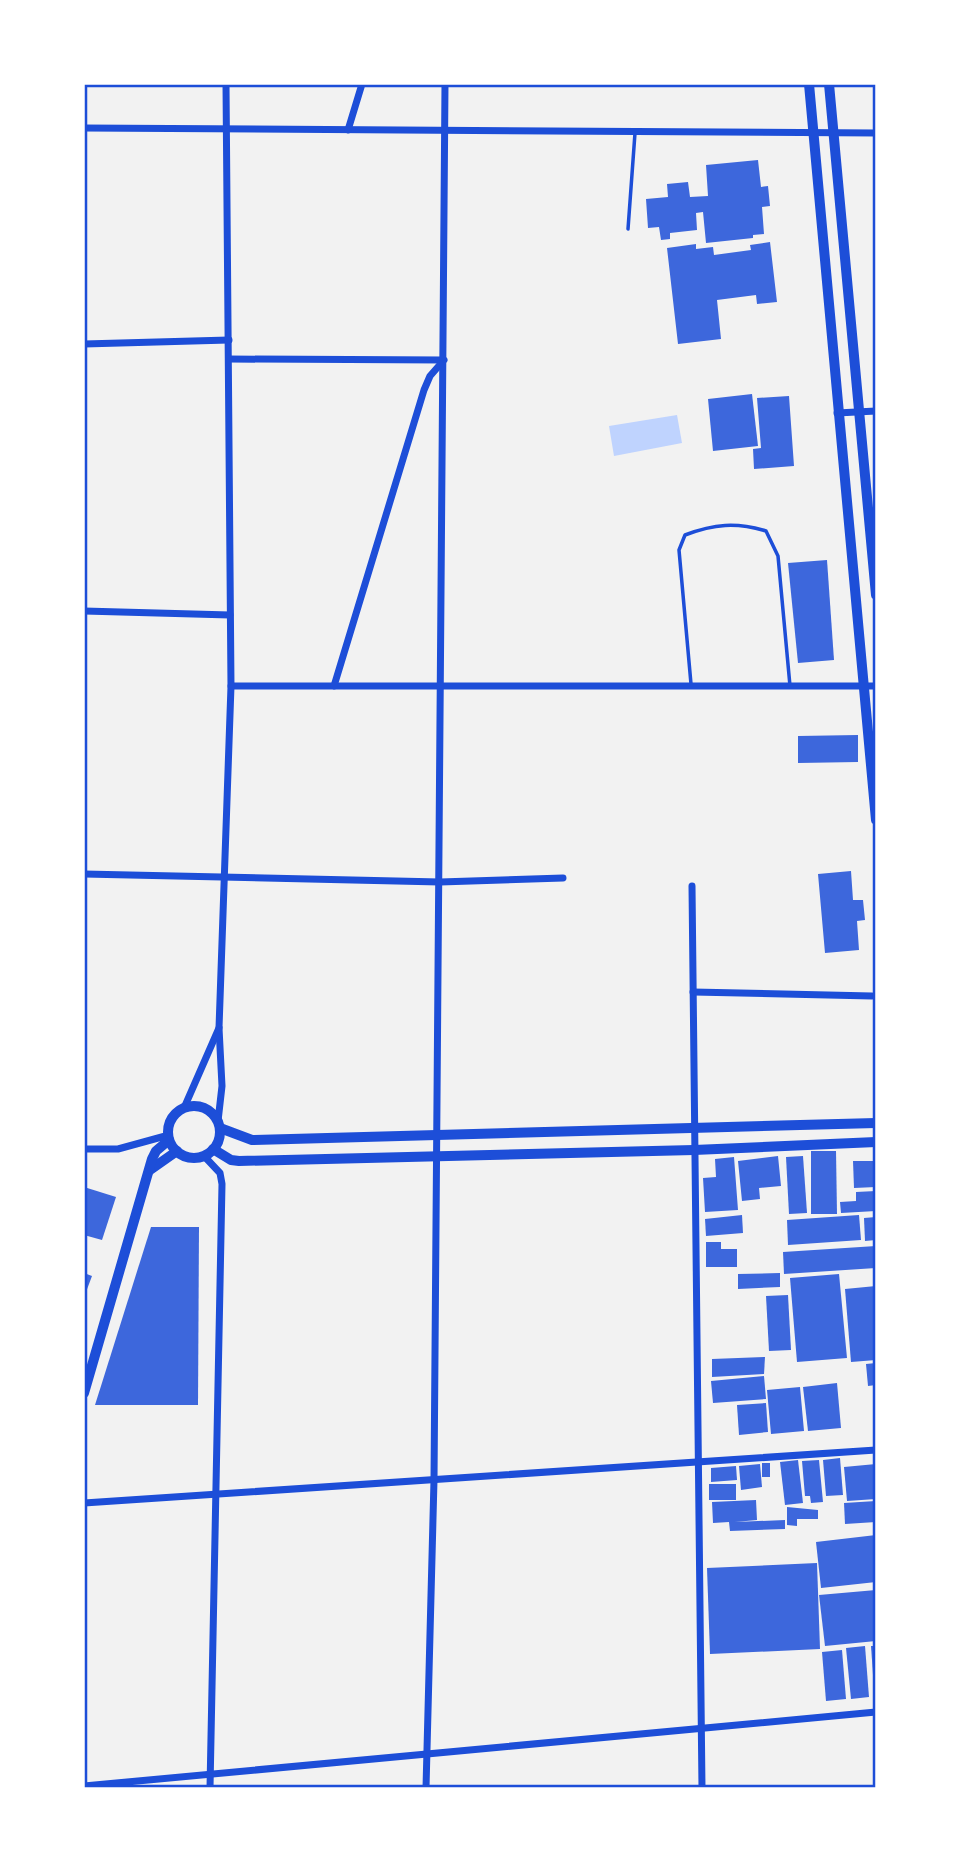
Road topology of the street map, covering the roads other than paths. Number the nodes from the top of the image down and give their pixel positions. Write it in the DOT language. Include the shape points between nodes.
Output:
graph roads {
  1 [pos="226,84"];
  2 [pos="362,84"];
  3 [pos="444,84"];
  4 [pos="809,84"];
  5 [pos="829,84"];
  6 [pos="84,128"];
  7 [pos="226,129"];
  8 [pos="348,130"];
  9 [pos="446,130"];
  10 [pos="635,131"];
  11 [pos="813,133"];
  12 [pos="835,133"];
  13 [pos="876,133"];
  14 [pos="628,229"];
  15 [pos="229,340"];
  16 [pos="84,344"];
  17 [pos="229,359"];
  18 [pos="444,360"];
  19 [pos="876,411"];
  20 [pos="860,412"];
  21 [pos="837,413"];
  22 [pos="876,595"];
  23 [pos="84,611"];
  24 [pos="230,615"];
  25 [pos="231,686"];
  26 [pos="334,686"];
  27 [pos="441,686"];
  28 [pos="691,686"];
  29 [pos="790,686"];
  30 [pos="864,686"];
  31 [pos="876,686"];
  32 [pos="876,820"];
  33 [pos="84,874"];
  34 [pos="224,878"];
  35 [pos="563,878"];
  36 [pos="440,882"];
  37 [pos="692,886"];
  38 [pos="693,992"];
  39 [pos="872,996"];
  40 [pos="219,1028"];
  41 [pos="184,1108"];
  42 [pos="876,1123"];
  43 [pos="219,1124"];
  44 [pos="694,1128"];
  45 [pos="169,1137"];
  46 [pos="438,1137"];
  47 [pos="346,1138"];
  48 [pos="876,1142"];
  49 [pos="84,1149"];
  50 [pos="694,1150"];
  51 [pos="177,1152"];
  52 [pos="209,1152"];
  53 [pos="438,1158"];
  54 [pos="346,1159"];
  55 [pos="150,1170"];
  56 [pos="84,1393"];
  57 [pos="876,1450"];
  58 [pos="698,1462"];
  59 [pos="434,1480"];
  60 [pos="217,1493"];
  61 [pos="84,1503"];
  62 [pos="876,1712"];
  63 [pos="701,1729"];
  64 [pos="426,1753"];
  65 [pos="211,1775"];
  66 [pos="84,1786"];
  67 [pos="210,1788"];
  68 [pos="426,1788"];
  69 [pos="702,1788"];
  1 -- 7 [label="street"];
  2 -- 8 [label="street"];
  3 -- 9 [label="street"];
  4 -- 11 [label="main road"];
  5 -- 12 [label="main road"];
  6 -- 7 [label="street"];
  7 -- 8 [label="street"];
  7 -- 15 [label="street"];
  8 -- 9 [label="street"];
  9 -- 10 [label="street"];
  9 -- 18 [label="street"];
  10 -- 11 [label="street"];
  10 -- 14 [label="lane"];
  11 -- 12 [label="street"];
  11 -- 21 [label="main road"];
  12 -- 13 [label="street"];
  12 -- 20 [label="main road"];
  15 -- 16 [label="street"];
  15 -- 17 [label="street"];
  17 -- 18 [label="street"];
  17 -- 24 [label="street"];
  18 -- 26 [label="street" via="424,390"];
  18 -- 27 [label="street"];
  19 -- 20 [label="street"];
  20 -- 21 [label="street"];
  20 -- 22 [label="main road"];
  21 -- 30 [label="main road"];
  23 -- 24 [label="street"];
  24 -- 25 [label="street"];
  25 -- 26 [label="street"];
  25 -- 34 [label="street"];
  26 -- 27 [label="street"];
  27 -- 28 [label="street"];
  27 -- 36 [label="street"];
  28 -- 29 [label="street"];
  28 -- 29 [label="lane" via="679,550 685,534 744,524 766,531 778,556"];
  29 -- 30 [label="street"];
  30 -- 31 [label="street"];
  30 -- 32 [label="main road"];
  33 -- 34 [label="street"];
  34 -- 36 [label="street"];
  34 -- 40 [label="street"];
  35 -- 36 [label="street"];
  36 -- 46 [label="street"];
  37 -- 38 [label="street"];
  38 -- 39 [label="street"];
  38 -- 44 [label="street"];
  40 -- 41 [label="street"];
  40 -- 43 [label="street"];
  41 -- 43 [label="main road" via="207,1109"];
  41 -- 45 [label="main road" via="172,1118"];
  42 -- 44 [label="main road"];
  43 -- 47 [label="main road" via="251,1140"];
  43 -- 52 [label="main road" via="218,1141"];
  44 -- 46 [label="main road"];
  44 -- 50 [label="street"];
  45 -- 49 [label="street" via="118,1149"];
  45 -- 51 [label="main road"];
  45 -- 55 [label="main road" via="156,1151"];
  46 -- 47 [label="main road"];
  46 -- 53 [label="street"];
  47 -- 54 [label="main road"];
  48 -- 50 [label="main road"];
  50 -- 53 [label="main road"];
  50 -- 58 [label="street"];
  51 -- 52 [label="main road" via="190,1157"];
  51 -- 55 [label="main road"];
  52 -- 54 [label="main road" via="239,1161"];
  52 -- 60 [label="street" via="222,1184"];
  53 -- 54 [label="main road"];
  53 -- 59 [label="street"];
  55 -- 56 [label="main road"];
  57 -- 58 [label="street"];
  58 -- 59 [label="street"];
  58 -- 63 [label="street"];
  59 -- 60 [label="street"];
  59 -- 64 [label="street"];
  60 -- 61 [label="street"];
  60 -- 65 [label="street"];
  62 -- 63 [label="street"];
  63 -- 64 [label="street"];
  63 -- 69 [label="street"];
  64 -- 65 [label="street"];
  64 -- 68 [label="street"];
  65 -- 66 [label="street"];
  65 -- 67 [label="street"];
}
